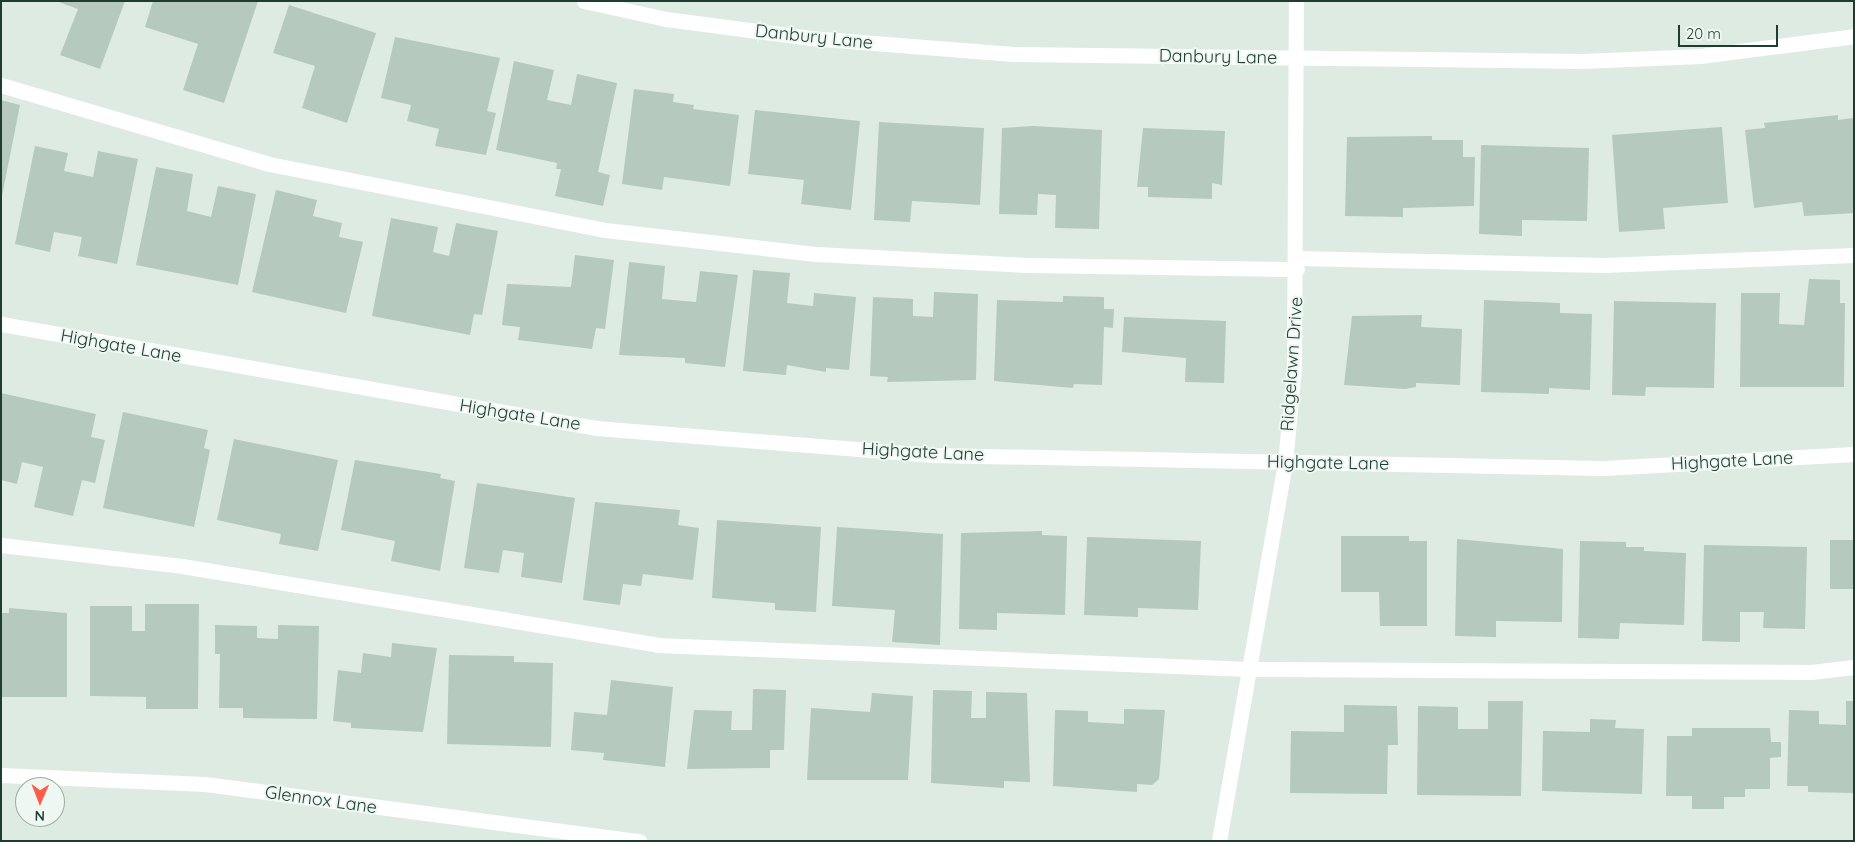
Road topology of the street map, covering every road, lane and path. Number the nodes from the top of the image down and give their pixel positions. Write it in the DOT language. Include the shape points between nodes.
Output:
graph roads {
  1 [pos="584,1"];
  2 [pos="1296,1"];
  3 [pos="1854,36"];
  4 [pos="1296,58"];
  5 [pos="1,85"];
  6 [pos="1854,255"];
  7 [pos="1297,264"];
  8 [pos="1,324"];
  9 [pos="1854,454"];
  10 [pos="1285,463"];
  11 [pos="1,545"];
  12 [pos="1854,667"];
  13 [pos="1249,670"];
  14 [pos="1,774"];
  15 [pos="639,841"];
  16 [pos="1219,841"];
  1 -- 4 [label="street, Danbury Lane" via="666,19 910,48"];
  2 -- 4 [label="street, Ridgelawn Drive"];
  3 -- 4 [label="street, Danbury Lane" via="1701,56 1581,61"];
  4 -- 7 [label="street, Ridgelawn Drive"];
  5 -- 7 [label="street" via="269,164 605,230 817,254 1028,265"];
  6 -- 7 [label="street" via="1604,265"];
  7 -- 10 [label="street, Ridgelawn Drive"];
  8 -- 10 [label="street, Highgate Lane" via="596,428 933,455"];
  9 -- 10 [label="street, Highgate Lane" via="1604,468"];
  10 -- 13 [label="street, Ridgelawn Drive"];
  11 -- 13 [label="street" via="182,566 657,645"];
  12 -- 13 [label="street" via="1812,672"];
  13 -- 16 [label="street, Ridgelawn Drive"];
  14 -- 15 [label="street, Glennox Lane" via="205,784"];
}
